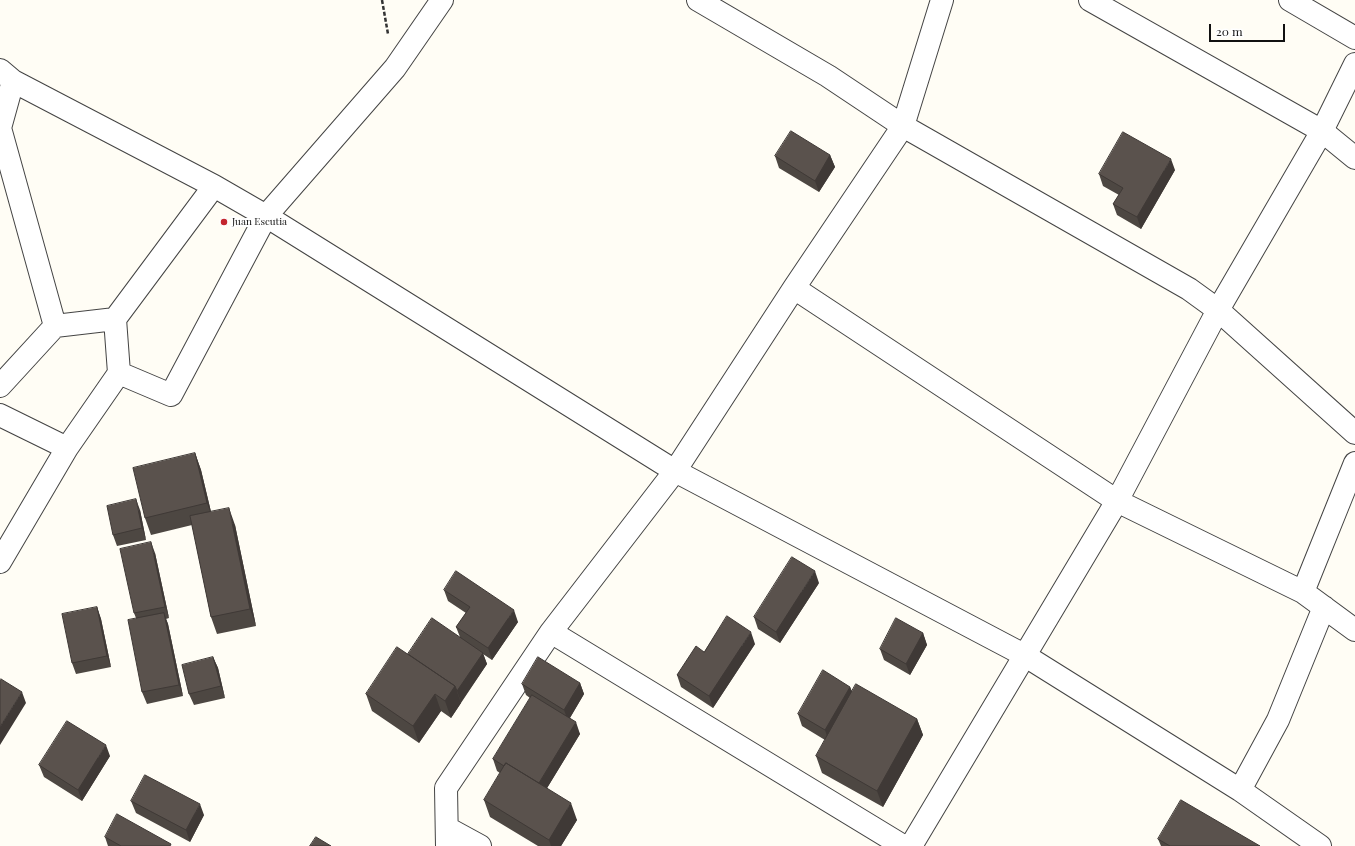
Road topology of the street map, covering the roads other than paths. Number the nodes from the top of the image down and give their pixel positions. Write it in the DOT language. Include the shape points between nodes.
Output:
graph roads {
  1 [pos="442,0"];
  2 [pos="698,0"];
  3 [pos="942,0"];
  4 [pos="1090,0"];
  5 [pos="1290,0"];
  6 [pos="1355,38"];
  7 [pos="1355,64"];
  8 [pos="6,75"];
  9 [pos="903,126"];
  10 [pos="0,128"];
  11 [pos="1322,130"];
  12 [pos="1355,158"];
  13 [pos="214,186"];
  14 [pos="266,216"];
  15 [pos="794,288"];
  16 [pos="1218,310"];
  17 [pos="115,319"];
  18 [pos="55,326"];
  19 [pos="119,374"];
  20 [pos="2,382"];
  21 [pos="0,415"];
  22 [pos="1355,433"];
  23 [pos="67,448"];
  24 [pos="1355,463"];
  25 [pos="675,471"];
  26 [pos="1117,501"];
  27 [pos="0,562"];
  28 [pos="1303,592"];
  29 [pos="1324,607"];
  30 [pos="1355,630"];
  31 [pos="551,632"];
  32 [pos="1024,655"];
  33 [pos="1240,790"];
  34 [pos="447,837"];
  35 [pos="480,846"];
  36 [pos="903,846"];
  37 [pos="911,846"];
  38 [pos="1320,846"];
  1 -- 14 [label="street" via="395,68"];
  2 -- 9 [label="street" via="828,76"];
  3 -- 9 [label="street"];
  4 -- 11 [label="street"];
  5 -- 6 [label="street"];
  7 -- 11 [label="street"];
  8 -- 10 [label="street"];
  8 -- 13 [label="street"];
  9 -- 15 [label="street"];
  9 -- 16 [label="street" via="1189,289"];
  10 -- 18 [label="street"];
  11 -- 12 [label="street"];
  11 -- 16 [label="street"];
  13 -- 14 [label="street"];
  13 -- 17 [label="street"];
  14 -- 19 [label="street" via="171,395"];
  14 -- 25 [label="street"];
  15 -- 25 [label="street"];
  15 -- 26 [label="street"];
  16 -- 22 [label="street"];
  16 -- 26 [label="street"];
  17 -- 18 [label="street"];
  17 -- 19 [label="street"];
  18 -- 20 [label="street"];
  19 -- 23 [label="street"];
  21 -- 23 [label="street"];
  23 -- 27 [label="street"];
  24 -- 28 [label="street"];
  25 -- 31 [label="street"];
  25 -- 32 [label="street"];
  26 -- 28 [label="street"];
  26 -- 32 [label="street"];
  28 -- 29 [label="street"];
  29 -- 30 [label="street"];
  29 -- 33 [label="street" via="1278,720"];
  31 -- 34 [label="street" via="446,788"];
  31 -- 36 [label="street"];
  32 -- 33 [label="street"];
  32 -- 37 [label="street"];
  33 -- 38 [label="street"];
  34 -- 35 [label="street"];
}
